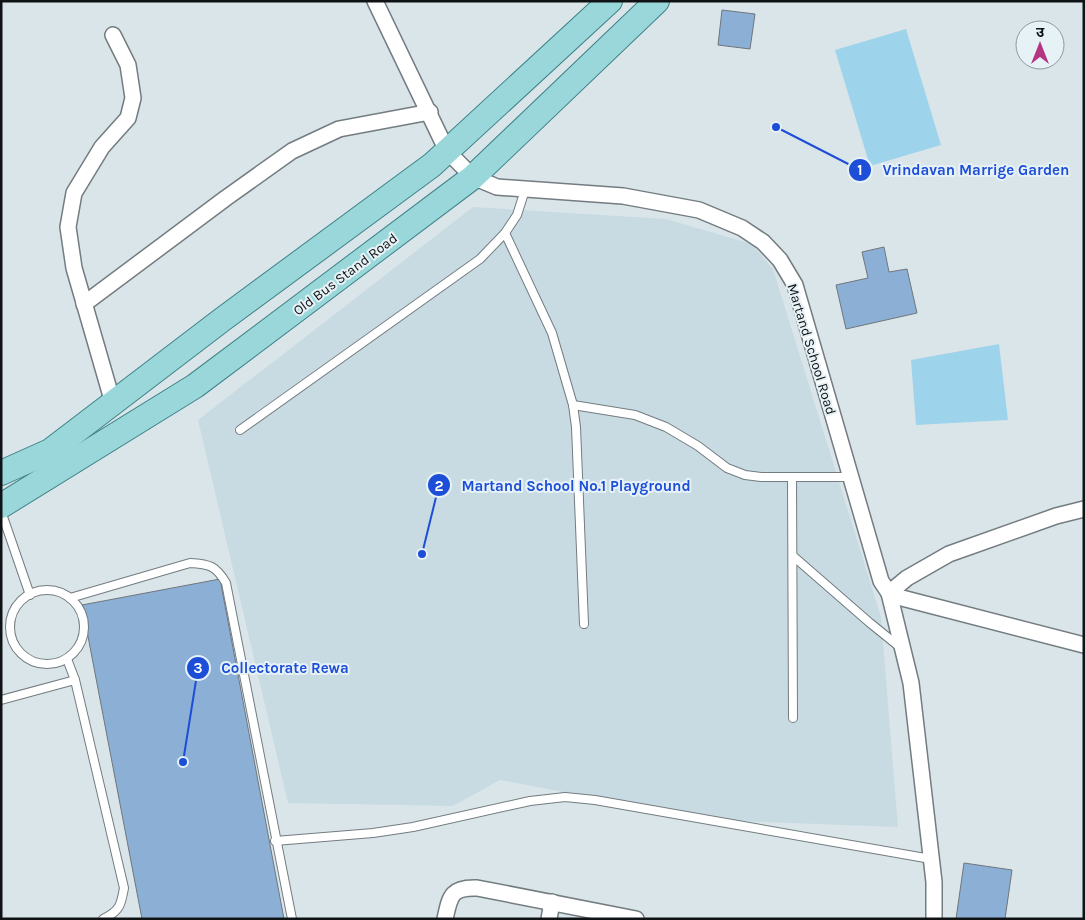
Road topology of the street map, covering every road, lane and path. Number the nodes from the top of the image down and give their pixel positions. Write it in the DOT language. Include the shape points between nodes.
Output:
graph roads {
  1 [pos="375,1"];
  2 [pos="610,1"];
  3 [pos="657,1"];
  4 [pos="113,35"];
  5 [pos="430,112"];
  6 [pos="447,151"];
  7 [pos="473,177"];
  8 [pos="525,190"];
  9 [pos="505,233"];
  10 [pos="84,304"];
  11 [pos="113,403"];
  12 [pos="573,405"];
  13 [pos="240,430"];
  14 [pos="1,473"];
  15 [pos="792,477"];
  16 [pos="850,477"];
  17 [pos="1,506"];
  18 [pos="1084,510"];
  19 [pos="1,511"];
  20 [pos="793,556"];
  21 [pos="889,593"];
  22 [pos="30,595"];
  23 [pos="70,598"];
  24 [pos="11,619"];
  25 [pos="1,623"];
  26 [pos="584,624"];
  27 [pos="1084,645"];
  28 [pos="903,649"];
  29 [pos="67,659"];
  30 [pos="75,680"];
  31 [pos="1,700"];
  32 [pos="793,718"];
  33 [pos="275,841"];
  34 [pos="931,859"];
  35 [pos="552,902"];
  36 [pos="103,919"];
  37 [pos="292,919"];
  38 [pos="445,919"];
  39 [pos="549,919"];
  40 [pos="636,919"];
  41 [pos="934,919"];
  1 -- 5 [label="street"];
  2 -- 6 [label="main road"];
  3 -- 7 [label="main road, Old Bus Stand Road"];
  4 -- 10 [label="street" via="128,65 133,98 128,118 102,147 74,193 68,227"];
  5 -- 6 [label="street"];
  5 -- 10 [label="street" via="339,129 292,152"];
  6 -- 7 [label="street, Martand School Road"];
  6 -- 11 [label="main road"];
  7 -- 8 [label="street, Martand School Road" via="497,187"];
  7 -- 17 [label="main road, Old Bus Stand Road" via="195,386"];
  8 -- 9 [label="lane" via="517,215"];
  8 -- 16 [label="street, Martand School Road" via="623,196 699,210 742,228 762,242 780,260 795,285"];
  9 -- 12 [label="lane" via="552,334"];
  9 -- 13 [label="lane" via="480,259"];
  10 -- 11 [label="street"];
  11 -- 14 [label="main road" via="50,451"];
  12 -- 15 [label="lane" via="635,415 666,427 727,468 745,475"];
  12 -- 26 [label="lane"];
  15 -- 16 [label="lane"];
  15 -- 20 [label="lane"];
  16 -- 21 [label="street, Martand School Road" via="880,581"];
  18 -- 21 [label="street" via="1056,516 949,554 907,578"];
  19 -- 22 [label="lane"];
  20 -- 28 [label="lane"];
  20 -- 32 [label="lane"];
  21 -- 27 [label="street"];
  21 -- 28 [label="street, Martand School Road"];
  22 -- 23 [label="lane" via="50,591"];
  22 -- 24 [label="lane" via="18,606"];
  23 -- 29 [label="lane" via="82,615 84,625 80,645"];
  23 -- 33 [label="lane" via="190,563 203,563 218,570 226,583"];
  24 -- 25 [label="lane"];
  24 -- 29 [label="lane" via="12,640 25,657 44,664"];
  28 -- 34 [label="street, Martand School Road" via="911,683"];
  29 -- 30 [label="lane"];
  30 -- 31 [label="lane"];
  30 -- 36 [label="lane" via="124,888 121,905 114,914"];
  33 -- 34 [label="lane" via="413,827 530,801 565,797"];
  33 -- 37 [label="lane"];
  34 -- 41 [label="street, Martand School Road"];
  35 -- 38 [label="street" via="464,887 450,898"];
  35 -- 39 [label="street"];
  35 -- 40 [label="street"];
}
